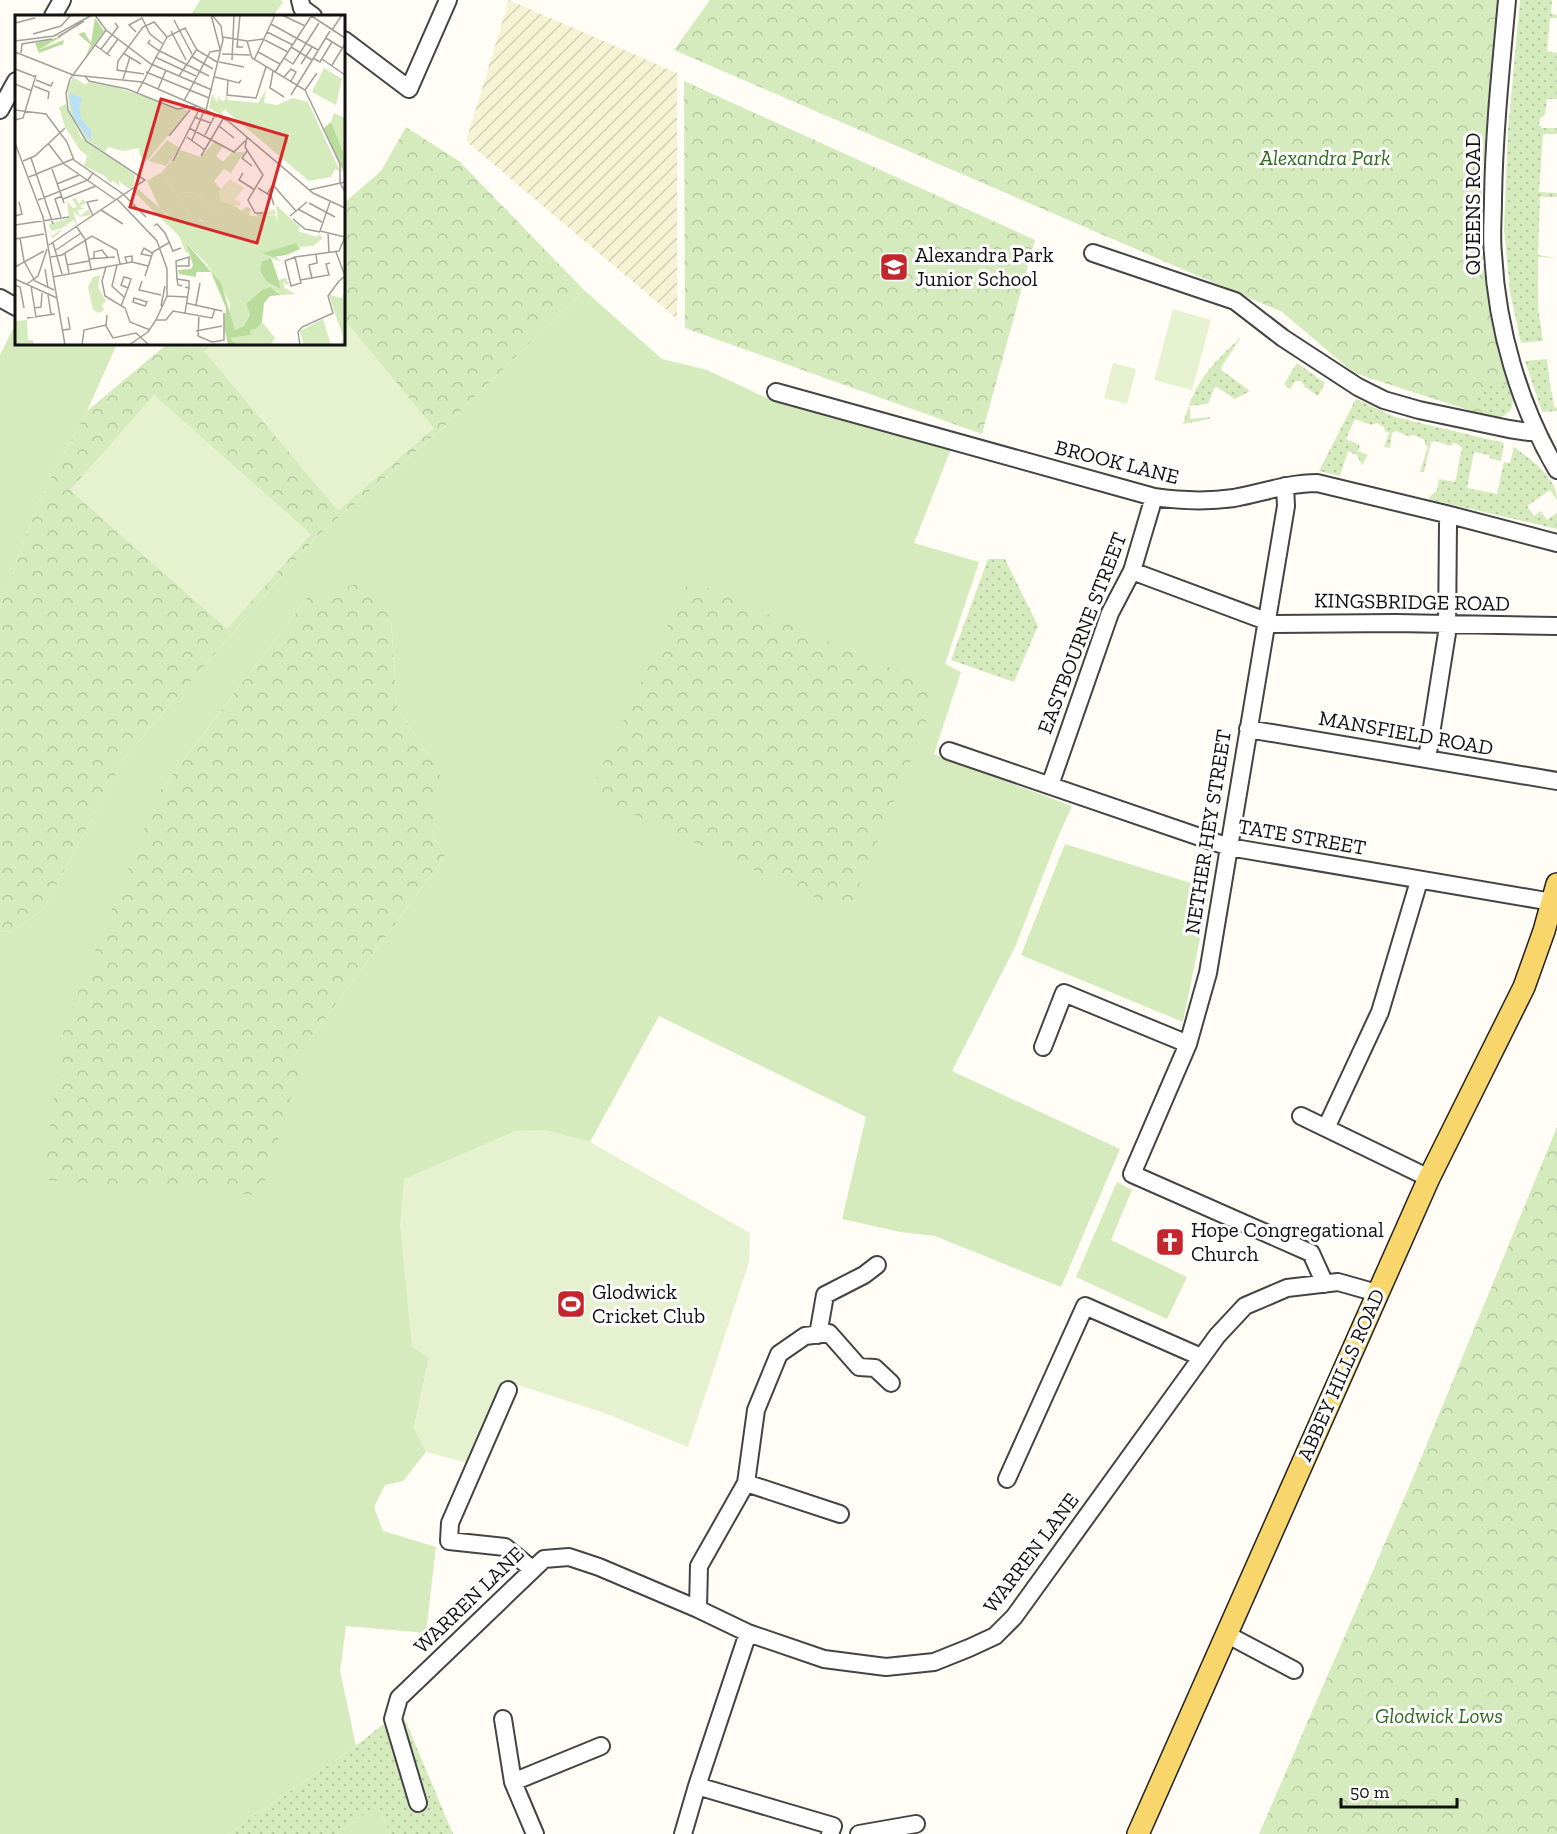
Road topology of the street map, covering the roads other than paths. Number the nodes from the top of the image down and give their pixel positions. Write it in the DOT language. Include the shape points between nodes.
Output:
graph roads {
  1 [pos="62,0"];
  2 [pos="300,0"];
  3 [pos="448,0"];
  4 [pos="1507,0"];
  5 [pos="53,15"];
  6 [pos="311,15"];
  7 [pos="345,41"];
  8 [pos="15,83"];
  9 [pos="0,110"];
  10 [pos="1093,253"];
  11 [pos="0,298"];
  12 [pos="15,306"];
  13 [pos="776,392"];
  14 [pos="1535,429"];
  15 [pos="1557,470"];
  16 [pos="1285,486"];
  17 [pos="1154,497"];
  18 [pos="1450,515"];
  19 [pos="1557,543"];
  20 [pos="1132,571"];
  21 [pos="1267,621"];
  22 [pos="1448,624"];
  23 [pos="1557,626"];
  24 [pos="1248,729"];
  25 [pos="949,751"];
  26 [pos="1427,759"];
  27 [pos="1557,781"];
  28 [pos="1050,785"];
  29 [pos="1229,847"];
  30 [pos="1419,881"];
  31 [pos="1555,893"];
  32 [pos="1188,1044"];
  33 [pos="1043,1047"];
  34 [pos="1301,1116"];
  35 [pos="1326,1128"];
  36 [pos="1429,1178"];
  37 [pos="878,1265"];
  38 [pos="1325,1284"];
  39 [pos="1377,1293"];
  40 [pos="823,1334"];
  41 [pos="1202,1357"];
  42 [pos="891,1383"];
  43 [pos="508,1390"];
  44 [pos="1007,1479"];
  45 [pos="746,1483"];
  46 [pos="840,1514"];
  47 [pos="532,1569"];
  48 [pos="698,1609"];
  49 [pos="748,1633"];
  50 [pos="1226,1634"];
  51 [pos="1294,1670"];
  52 [pos="503,1719"];
  53 [pos="601,1746"];
  54 [pos="513,1782"];
  55 [pos="697,1786"];
  56 [pos="418,1803"];
  57 [pos="916,1824"];
  58 [pos="832,1830"];
  59 [pos="535,1834"];
  60 [pos="683,1834"];
  61 [pos="858,1834"];
  62 [pos="1138,1834"];
  1 -- 5 [label="street"];
  2 -- 6 [label="street" via="302,9"];
  3 -- 7 [label="street" via="409,89"];
  4 -- 14 [label="street, QUEENS ROAD" via="1495,131 1492,251 1508,347"];
  8 -- 9 [label="street"];
  10 -- 14 [label="street" via="1235,301 1283,338 1384,400 1509,429"];
  11 -- 12 [label="street"];
  13 -- 17 [label="street, BROOK LANE"];
  14 -- 15 [label="street, QUEENS ROAD"];
  16 -- 17 [label="street, BROOK LANE" via="1209,501"];
  16 -- 18 [label="street, BROOK LANE" via="1317,483"];
  16 -- 21 [label="street, NETHER HEY STREET" via="1286,506"];
  17 -- 20 [label="street, EASTBOURNE STREET"];
  18 -- 19 [label="street, BROOK LANE"];
  18 -- 22 [label="street"];
  20 -- 21 [label="street, KINGSBRIDGE ROAD"];
  20 -- 28 [label="street, EASTBOURNE STREET" via="1110,613"];
  21 -- 22 [label="street, KINGSBRIDGE ROAD"];
  21 -- 24 [label="street, NETHER HEY STREET"];
  22 -- 23 [label="street, KINGSBRIDGE ROAD"];
  22 -- 26 [label="street"];
  24 -- 26 [label="street, MANSFIELD ROAD"];
  24 -- 29 [label="street, NETHER HEY STREET"];
  25 -- 28 [label="street, TATE STREET"];
  26 -- 27 [label="street, MANSFIELD ROAD"];
  28 -- 29 [label="street, TATE STREET"];
  29 -- 30 [label="street, TATE STREET"];
  29 -- 32 [label="street, NETHER HEY STREET" via="1208,973"];
  30 -- 31 [label="street, TATE STREET"];
  30 -- 35 [label="street" via="1380,1012"];
  31 -- 36 [label="main road, ABBEY HILLS ROAD" via="1524,987"];
  32 -- 33 [label="street" via="1064,993"];
  32 -- 38 [label="street, NETHER HEY STREET" via="1132,1174 1311,1252"];
  34 -- 35 [label="street"];
  35 -- 36 [label="street"];
  36 -- 39 [label="main road, ABBEY HILLS ROAD"];
  37 -- 40 [label="street" via="825,1295"];
  38 -- 39 [label="street, WARREN LANE" via="1338,1282"];
  38 -- 41 [label="street, WARREN LANE" via="1287,1288 1245,1306"];
  39 -- 50 [label="main road, ABBEY HILLS ROAD"];
  40 -- 42 [label="street" via="859,1367 875,1368"];
  40 -- 45 [label="street" via="805,1336 779,1354 756,1410"];
  41 -- 44 [label="street" via="1085,1306"];
  41 -- 49 [label="street, WARREN LANE" via="1014,1617 995,1636 934,1662 886,1667 824,1659"];
  43 -- 47 [label="street" via="450,1523 448,1540 505,1547"];
  45 -- 46 [label="street"];
  45 -- 48 [label="street" via="699,1566"];
  47 -- 48 [label="street, WARREN LANE" via="544,1559 569,1557"];
  47 -- 56 [label="street, WARREN LANE" via="399,1698 393,1719"];
  48 -- 49 [label="street, WARREN LANE"];
  49 -- 55 [label="street"];
  50 -- 51 [label="street"];
  50 -- 62 [label="main road, ABBEY HILLS ROAD"];
  52 -- 54 [label="street"];
  53 -- 54 [label="street"];
  54 -- 59 [label="street"];
  55 -- 58 [label="street"];
  55 -- 60 [label="street"];
  57 -- 61 [label="street"];
  58 -- 61 [label="street"];
}
